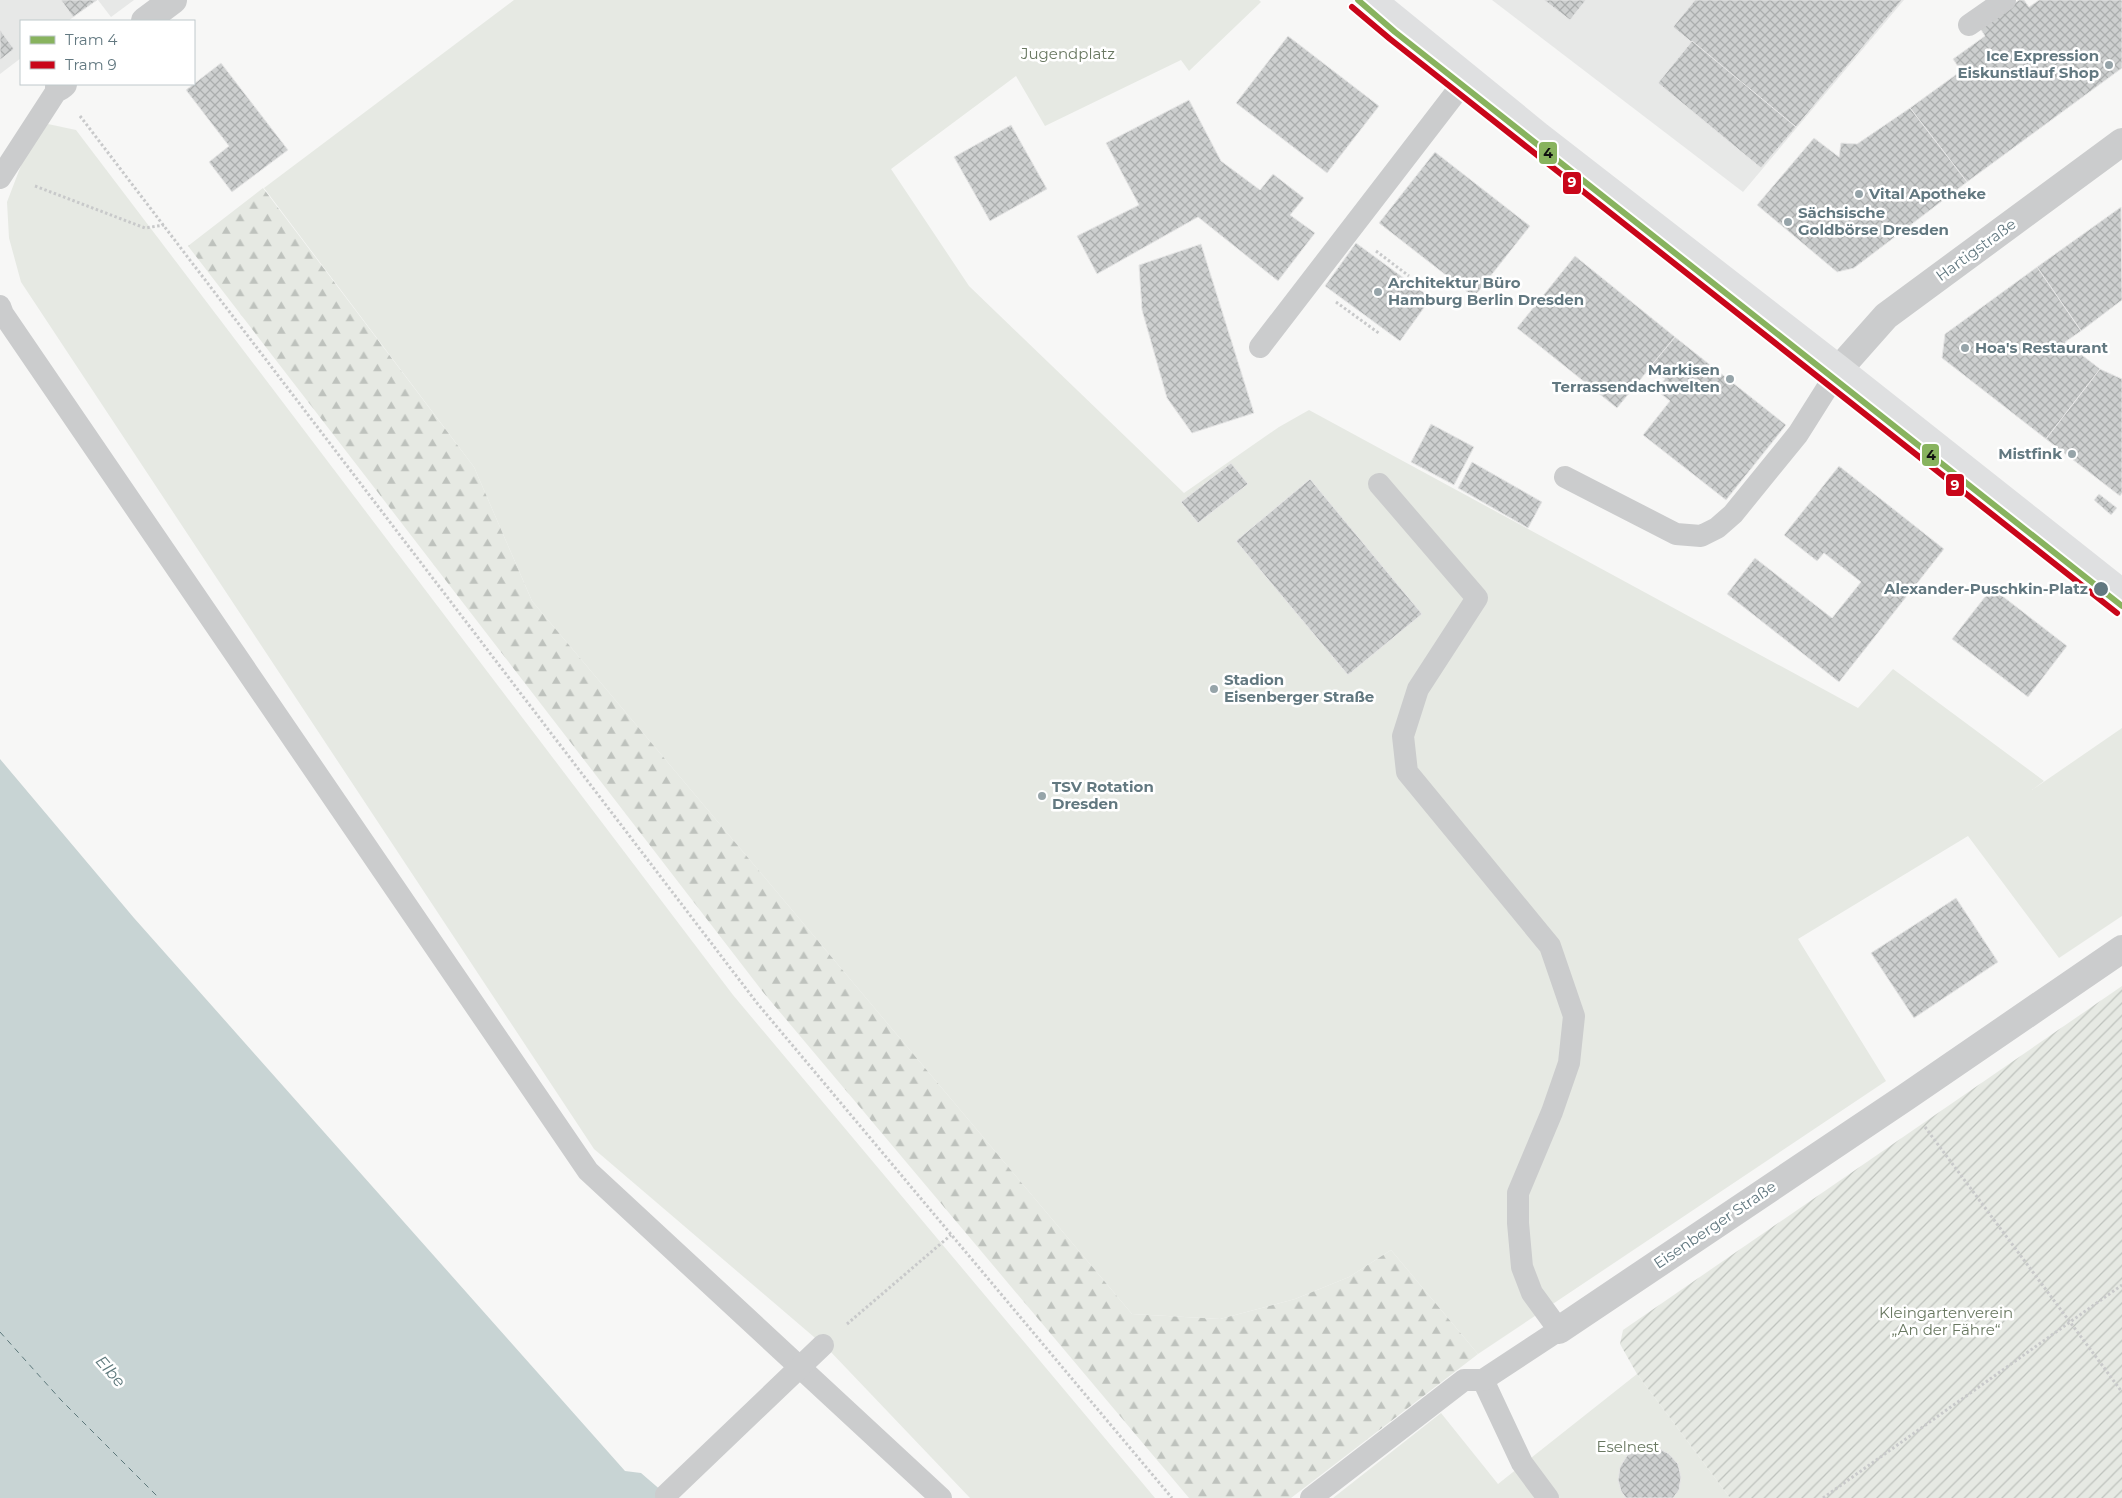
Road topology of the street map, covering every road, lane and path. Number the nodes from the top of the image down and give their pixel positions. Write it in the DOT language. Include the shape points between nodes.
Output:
graph roads {
  1 [pos="173,0"];
  2 [pos="1372,0"];
  3 [pos="2005,0"];
  4 [pos="146,20"];
  5 [pos="1969,26"];
  6 [pos="1467,78"];
  7 [pos="61,86"];
  8 [pos="2122,142"];
  9 [pos="6,169"];
  10 [pos="164,225"];
  11 [pos="1350,231"];
  12 [pos="1409,276"];
  13 [pos="1310,283"];
  14 [pos="0,306"];
  15 [pos="1380,334"];
  16 [pos="1260,347"];
  17 [pos="1839,369"];
  18 [pos="1565,477"];
  19 [pos="1379,484"];
  20 [pos="2122,593"];
  21 [pos="2122,949"];
  22 [pos="1922,1122"];
  23 [pos="951,1235"];
  24 [pos="2122,1286"];
  25 [pos="2070,1322"];
  26 [pos="1559,1330"];
  27 [pos="823,1345"];
  28 [pos="800,1367"];
  29 [pos="1482,1380"];
  30 [pos="2122,1392"];
  31 [pos="666,1495"];
  32 [pos="941,1498"];
  33 [pos="1172,1498"];
  34 [pos="1311,1498"];
  35 [pos="1548,1498"];
  36 [pos="1823,1498"];
  1 -- 4 [label="street"];
  2 -- 6 [label="main road"];
  3 -- 5 [label="lane"];
  6 -- 11 [label="lane"];
  6 -- 17 [label="main road"];
  7 -- 9 [label="lane"];
  7 -- 10 [label="path"];
  8 -- 17 [label="street, Hartigstraße" via="1886,316"];
  9 -- 10 [label="path" via="32,185 145,228"];
  10 -- 23 [label="path" via="758,1003"];
  11 -- 12 [label="path"];
  11 -- 13 [label="lane"];
  13 -- 15 [label="path"];
  13 -- 16 [label="lane"];
  14 -- 28 [label="lane" via="588,1171"];
  17 -- 18 [label="lane" via="1798,434 1733,514 1717,528 1700,536 1676,534"];
  17 -- 20 [label="main road"];
  19 -- 26 [label="lane" via="1477,598 1418,689 1403,736 1408,772 1550,946 1574,1016 1569,1063 1518,1193 1522,1267 1532,1293"];
  21 -- 26 [label="street, Eisenberger Straße"];
  22 -- 25 [label="path"];
  23 -- 27 [label="path"];
  23 -- 33 [label="path"];
  24 -- 25 [label="path"];
  25 -- 30 [label="path"];
  25 -- 36 [label="path"];
  26 -- 29 [label="lane, Eisenberger Straße"];
  27 -- 28 [label="lane"];
  28 -- 31 [label="lane"];
  28 -- 32 [label="lane"];
  29 -- 34 [label="lane, Eisenberger Straße" via="1464,1380"];
  29 -- 35 [label="lane" via="1522,1463"];
}
